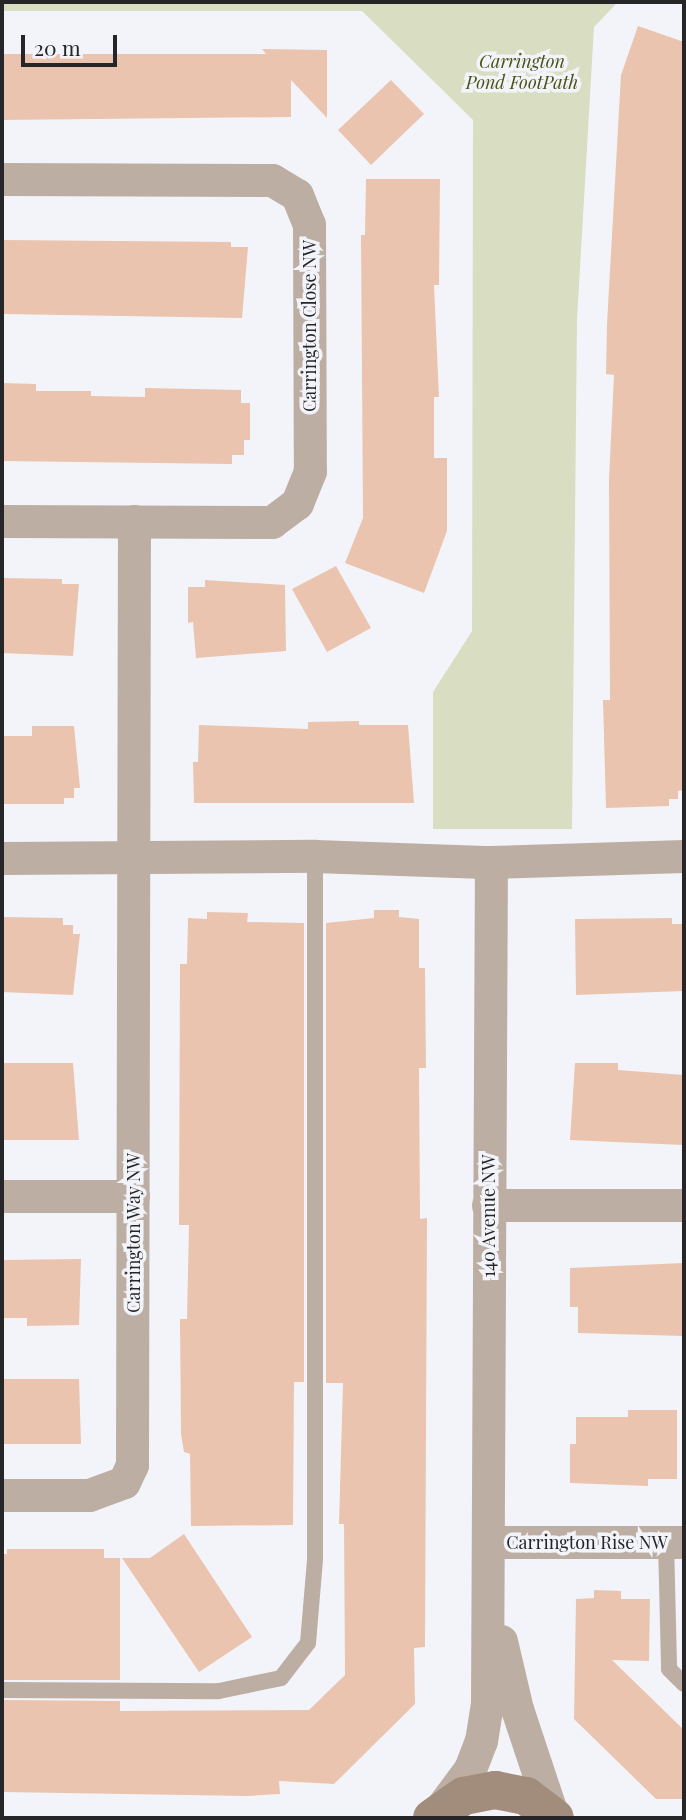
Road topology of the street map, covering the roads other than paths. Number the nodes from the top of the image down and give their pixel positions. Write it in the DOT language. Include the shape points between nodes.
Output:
graph roads {
  1 [pos="2,179"];
  2 [pos="2,521"];
  3 [pos="134,521"];
  4 [pos="315,856"];
  5 [pos="684,856"];
  6 [pos="2,858"];
  7 [pos="132,858"];
  8 [pos="491,862"];
  9 [pos="2,1196"];
  10 [pos="133,1196"];
  11 [pos="488,1205"];
  12 [pos="684,1205"];
  13 [pos="2,1495"];
  14 [pos="675,1542"];
  15 [pos="489,1556"];
  16 [pos="684,1684"];
  17 [pos="2,1690"];
  18 [pos="554,1816"];
  19 [pos="433,1817"];
  1 -- 3 [label="street, Carrington Close NW" via="272,180 297,195 309,225 310,471 297,503 272,522"];
  2 -- 3 [label="street, Carrington Close NW"];
  3 -- 7 [label="street"];
  4 -- 7 [label="street"];
  4 -- 8 [label="street"];
  4 -- 17 [label="lane" via="314,1559 308,1643 281,1678 219,1691"];
  5 -- 8 [label="street"];
  6 -- 7 [label="street"];
  7 -- 10 [label="street, Carrington Way NW"];
  8 -- 11 [label="street, 140 Avenue NW"];
  9 -- 10 [label="street"];
  10 -- 13 [label="street, Carrington Way NW" via="132,1465 124,1482 98,1493"];
  11 -- 12 [label="street"];
  11 -- 15 [label="street, 140 Avenue NW"];
  14 -- 15 [label="street, Carrington Rise NW"];
  14 -- 16 [label="lane" via="669,1669"];
  15 -- 18 [label="street, 140 Avenue NW" via="508,1674"];
  15 -- 19 [label="street, 140 Avenue NW" via="488,1671 481,1741 470,1769"];
  18 -- 19 [label="street, 140 Avenue NW" via="526,1796 495,1790 464,1796"];
}
